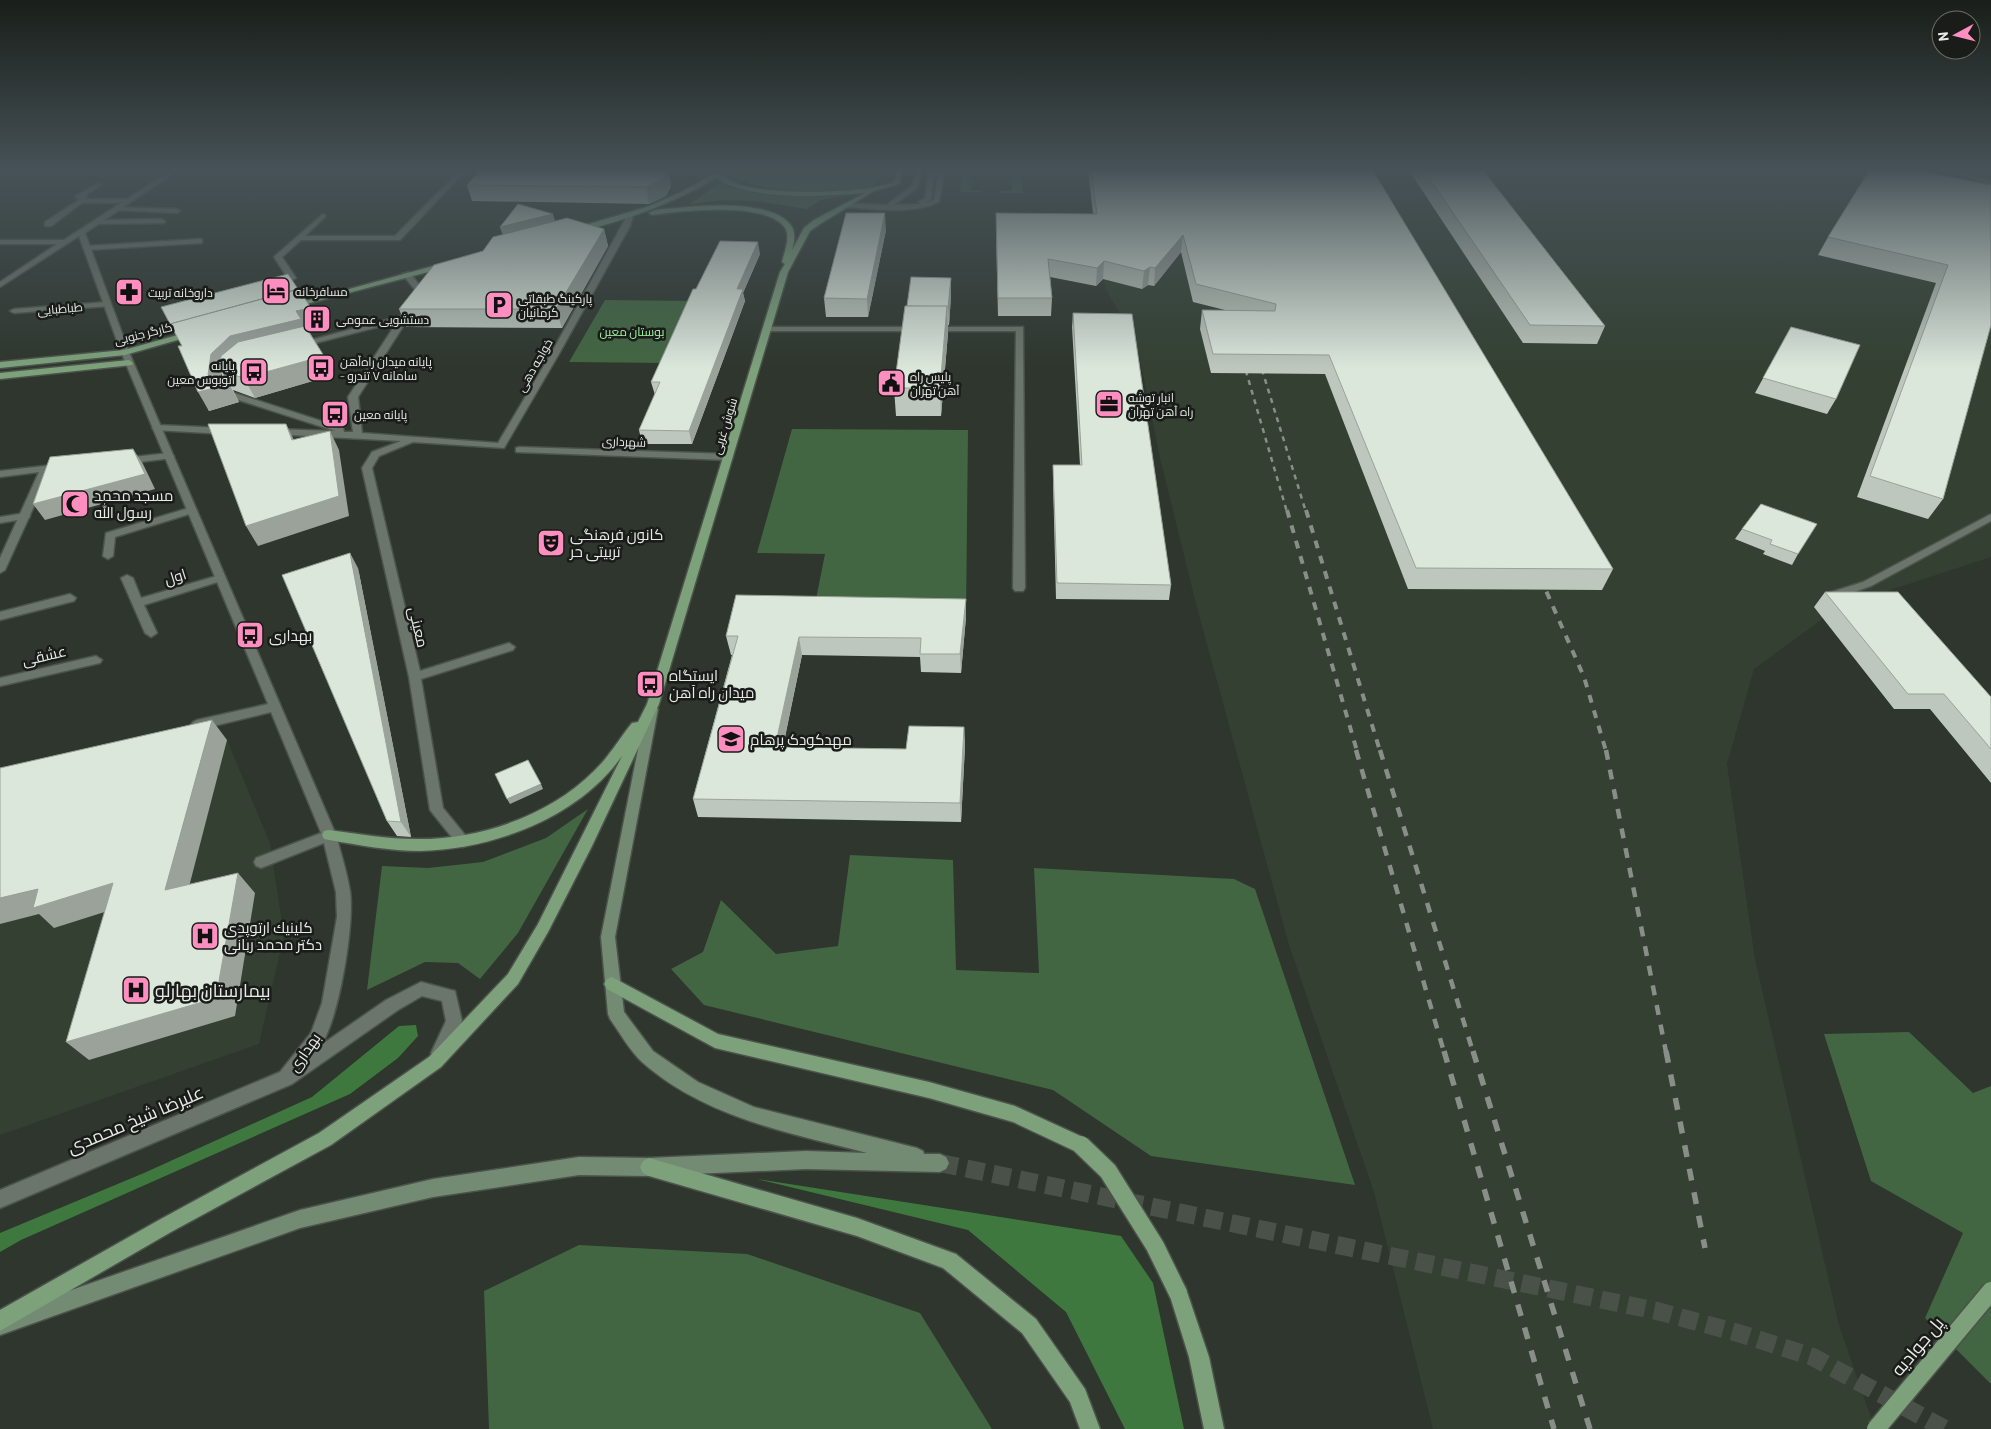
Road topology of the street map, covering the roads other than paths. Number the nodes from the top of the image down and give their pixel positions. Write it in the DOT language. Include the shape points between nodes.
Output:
graph roads {
  1 [pos="75,236"];
  2 [pos="82,236"];
  3 [pos="302,236"];
  4 [pos="399,236"];
  5 [pos="621,236"];
  6 [pos="790,236"];
  7 [pos="804,236"];
  8 [pos="299,238"];
  9 [pos="199,241"];
  10 [pos="0,242"];
  11 [pos="66,242"];
  12 [pos="87,248"];
  13 [pos="454,262"];
  14 [pos="784,272"];
  15 [pos="406,274"];
  16 [pos="292,278"];
  17 [pos="0,285"];
  18 [pos="107,304"];
  19 [pos="284,308"];
  20 [pos="14,312"];
  21 [pos="404,318"];
  22 [pos="767,329"];
  23 [pos="200,331"];
  24 [pos="291,346"];
  25 [pos="124,352"];
  26 [pos="129,363"];
  27 [pos="238,363"];
  28 [pos="0,364"];
  29 [pos="0,376"];
  30 [pos="157,428"];
  31 [pos="233,431"];
  32 [pos="262,432"];
  33 [pos="358,435"];
  34 [pos="413,440"];
  35 [pos="519,450"];
  36 [pos="169,456"];
  37 [pos="728,457"];
  38 [pos="112,462"];
  39 [pos="74,466"];
  40 [pos="46,469"];
  41 [pos="0,474"];
  42 [pos="192,510"];
  43 [pos="24,516"];
  44 [pos="1991,517"];
  45 [pos="0,520"];
  46 [pos="5,550"];
  47 [pos="108,556"];
  48 [pos="0,570"];
  49 [pos="127,578"];
  50 [pos="220,578"];
  51 [pos="1019,588"];
  52 [pos="1832,596"];
  53 [pos="70,598"];
  54 [pos="138,604"];
  55 [pos="0,616"];
  56 [pos="151,633"];
  57 [pos="509,647"];
  58 [pos="96,660"];
  59 [pos="415,677"];
  60 [pos="0,682"];
  61 [pos="653,704"];
  62 [pos="275,707"];
  63 [pos="180,729"];
  64 [pos="329,835"];
  65 [pos="463,841"];
  66 [pos="261,862"];
  67 [pos="612,984"];
  68 [pos="435,1062"];
  69 [pos="286,1078"];
  70 [pos="649,1168"];
  71 [pos="0,1199"];
  72 [pos="1991,1291"];
  73 [pos="0,1321"];
  74 [pos="0,1325"];
  75 [pos="1090,1429"];
  76 [pos="1214,1429"];
  77 [pos="1876,1429"];
  1 -- 11 [label="street"];
  2 -- 12 [label="street, بهداری"];
  3 -- 8 [label="street"];
  4 -- 8 [label="street"];
  5 -- 34 [label="street, خواجه دهی" via="501,446"];
  6 -- 14 [label="main road"];
  7 -- 14 [label="main road, شوش غربی"];
  8 -- 16 [label="street" via="278,257"];
  9 -- 12 [label="street"];
  10 -- 11 [label="street"];
  11 -- 17 [label="street"];
  12 -- 18 [label="street, بهداری"];
  13 -- 15 [label="main road"];
  14 -- 22 [label="main road, شوش غربی"];
  15 -- 19 [label="main road"];
  15 -- 21 [label="street" via="421,292"];
  18 -- 20 [label="street, طباطبایی"];
  18 -- 25 [label="street, بهداری"];
  21 -- 24 [label="street"];
  21 -- 33 [label="street" via="352,397"];
  22 -- 37 [label="main road, شوش غربی"];
  22 -- 51 [label="street" via="1020,329"];
  23 -- 25 [label="main road, کارگر جنوبی"];
  25 -- 26 [label="street, بهداری"];
  25 -- 28 [label="main road, کارگر جنوبی"];
  26 -- 29 [label="main road, کارگر جنوبی"];
  26 -- 30 [label="street, بهداری"];
  27 -- 33 [label="street" via="226,373 223,392"];
  30 -- 31 [label="street"];
  30 -- 36 [label="street, بهداری"];
  32 -- 33 [label="street"];
  33 -- 34 [label="street"];
  34 -- 59 [label="street, معینی" via="375,454 367,468"];
  35 -- 37 [label="street, شهرداری"];
  36 -- 38 [label="street"];
  36 -- 42 [label="street, بهداری"];
  37 -- 61 [label="main road, شوش غربی"];
  39 -- 40 [label="street"];
  40 -- 41 [label="street"];
  40 -- 43 [label="street"];
  42 -- 47 [label="street" via="110,535"];
  42 -- 50 [label="street, بهداری"];
  43 -- 45 [label="street"];
  43 -- 46 [label="street"];
  44 -- 52 [label="street" via="1867,584"];
  46 -- 48 [label="street"];
  49 -- 54 [label="street"];
  50 -- 54 [label="street, اول"];
  50 -- 62 [label="street, بهداری"];
  53 -- 55 [label="street"];
  54 -- 56 [label="street"];
  57 -- 59 [label="street"];
  58 -- 60 [label="street, عشقی"];
  59 -- 65 [label="street, معینی" via="437,810"];
  61 -- 65 [label="main road" via="598,776 548,812 500,832"];
  61 -- 67 [label="main road" via="608,937"];
  61 -- 68 [label="main road" via="585,846 513,980"];
  62 -- 63 [label="street"];
  62 -- 64 [label="street, بهداری"];
  64 -- 65 [label="main road" via="420,845"];
  64 -- 66 [label="street"];
  64 -- 69 [label="street, بهداری" via="343,892 344,917 331,994 317,1037"];
  67 -- 70 [label="main road" via="616,1014 647,1056 692,1088 753,1115 940,1163 806,1160"];
  67 -- 76 [label="main road, bridge" via="715,1041 929,1090 1006,1112 1082,1145 1108,1171 1155,1246 1178,1293 1199,1357"];
  68 -- 69 [label="street, علیرضا شیخ محمدی" via="454,1021 449,996 421,989 392,1005"];
  68 -- 73 [label="main road" via="325,1139"];
  69 -- 71 [label="street, علیرضا شیخ محمدی"];
  70 -- 74 [label="main road" via="580,1166 433,1188 300,1219"];
  70 -- 75 [label="main road" via="857,1227 949,1261 1029,1326 1078,1396"];
  72 -- 77 [label="main road, پل جوادیه, bridge"];
}
